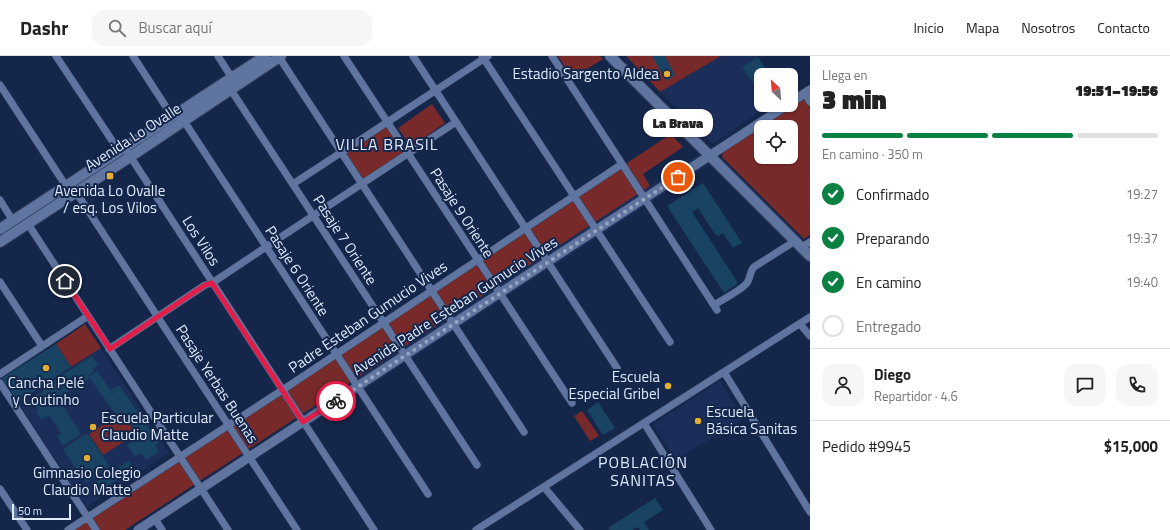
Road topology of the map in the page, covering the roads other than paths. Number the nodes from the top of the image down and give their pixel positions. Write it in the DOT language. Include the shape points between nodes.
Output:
graph roads {
  1 [pos="56,56"];
  2 [pos="133,56"];
  3 [pos="218,56"];
  4 [pos="265,56"];
  5 [pos="344,56"];
  6 [pos="413,56"];
  7 [pos="552,56"];
  8 [pos="610,56"];
  9 [pos="280,57"];
  10 [pos="485,57"];
  11 [pos="232,78"];
  12 [pos="0,85"];
  13 [pos="231,90"];
  14 [pos="436,91"];
  15 [pos="807,92"];
  16 [pos="798,98"];
  17 [pos="810,102"];
  18 [pos="776,112"];
  19 [pos="172,116"];
  20 [pos="184,121"];
  21 [pos="387,122"];
  22 [pos="456,122"];
  23 [pos="121,149"];
  24 [pos="341,153"];
  25 [pos="408,154"];
  26 [pos="710,156"];
  27 [pos="130,157"];
  28 [pos="622,164"];
  29 [pos="293,184"];
  30 [pos="362,184"];
  31 [pos="66,186"];
  32 [pos="76,192"];
  33 [pos="574,196"];
  34 [pos="645,198"];
  35 [pos="0,200"];
  36 [pos="314,215"];
  37 [pos="13,221"];
  38 [pos="28,224"];
  39 [pos="526,228"];
  40 [pos="0,229"];
  41 [pos="596,230"];
  42 [pos="0,242"];
  43 [pos="802,243"];
  44 [pos="266,247"];
  45 [pos="810,256"];
  46 [pos="477,260"];
  47 [pos="548,262"];
  48 [pos="0,282"];
  49 [pos="212,283"];
  50 [pos="432,290"];
  51 [pos="499,293"];
  52 [pos="88,316"];
  53 [pos="158,317"];
  54 [pos="810,317"];
  55 [pos="384,322"];
  56 [pos="453,324"];
  57 [pos="800,324"];
  58 [pos="810,336"];
  59 [pos="670,342"];
  60 [pos="42,346"];
  61 [pos="110,349"];
  62 [pos="335,354"];
  63 [pos="405,355"];
  64 [pos="617,368"];
  65 [pos="724,372"];
  66 [pos="0,374"];
  67 [pos="0,383"];
  68 [pos="357,387"];
  69 [pos="282,390"];
  70 [pos="572,403"];
  71 [pos="303,422"];
  72 [pos="644,423"];
  73 [pos="229,425"];
  74 [pos="524,432"];
  75 [pos="180,456"];
  76 [pos="250,457"];
  77 [pos="477,465"];
  78 [pos="544,487"];
  79 [pos="0,489"];
  80 [pos="201,489"];
  81 [pos="428,494"];
  82 [pos="810,512"];
  83 [pos="88,517"];
  84 [pos="155,519"];
  85 [pos="27,530"];
  86 [pos="68,530"];
  87 [pos="96,530"];
  88 [pos="138,530"];
  89 [pos="162,530"];
  90 [pos="228,530"];
  91 [pos="297,530"];
  92 [pos="374,530"];
  93 [pos="476,530"];
  94 [pos="580,530"];
  95 [pos="711,530"];
  1 -- 23 [label="street, Los Vilos"];
  2 -- 19 [label="street"];
  3 -- 11 [label="street"];
  4 -- 11 [label="main road, Avenida Lo Ovalle"];
  5 -- 21 [label="street, Pasaje 9 Oriente"];
  6 -- 14 [label="street"];
  7 -- 28 [label="street"];
  8 -- 26 [label="main road"];
  9 -- 13 [label="main road, Avenida Lo Ovalle"];
  9 -- 24 [label="street"];
  10 -- 14 [label="street"];
  10 -- 33 [label="street"];
  11 -- 19 [label="main road, Avenida Lo Ovalle"];
  12 -- 31 [label="street"];
  13 -- 20 [label="main road, Avenida Lo Ovalle"];
  13 -- 29 [label="street, Pasaje 7 Oriente"];
  14 -- 21 [label="street"];
  14 -- 22 [label="street"];
  15 -- 16 [label="street"];
  15 -- 17 [label="street"];
  18 -- 26 [label="street, Avenida Padre Esteban Gumucio Vives"];
  19 -- 23 [label="main road, Avenida Lo Ovalle"];
  20 -- 27 [label="main road, Avenida Lo Ovalle"];
  20 -- 44 [label="street, Pasaje 6 Oriente"];
  21 -- 24 [label="street"];
  21 -- 25 [label="street, Pasaje 9 Oriente"];
  22 -- 25 [label="street"];
  22 -- 39 [label="street"];
  23 -- 27 [label="street, Los Vilos"];
  23 -- 31 [label="main road, Avenida Lo Ovalle"];
  24 -- 29 [label="street"];
  24 -- 30 [label="street"];
  25 -- 30 [label="street"];
  25 -- 46 [label="street, Pasaje 9 Oriente"];
  26 -- 34 [label="street, Avenida Padre Esteban Gumucio Vives"];
  26 -- 43 [label="main road"];
  27 -- 32 [label="main road, Avenida Lo Ovalle"];
  27 -- 49 [label="street, Los Vilos"];
  28 -- 33 [label="street, Padre Esteban Gumucio Vives"];
  28 -- 34 [label="street"];
  29 -- 36 [label="street, Pasaje 7 Oriente"];
  30 -- 36 [label="street"];
  30 -- 50 [label="street"];
  31 -- 37 [label="main road, Avenida Lo Ovalle"];
  32 -- 38 [label="main road, Avenida Lo Ovalle"];
  32 -- 53 [label="street, Pasaje Yerbas Buenas"];
  33 -- 39 [label="street, Padre Esteban Gumucio Vives"];
  33 -- 41 [label="street"];
  34 -- 41 [label="street, Avenida Padre Esteban Gumucio Vives"];
  34 -- 43 [label="street" via="715,307 745,286 754,267"];
  35 -- 37 [label="street"];
  36 -- 44 [label="street"];
  36 -- 55 [label="street, Pasaje 7 Oriente"];
  37 -- 40 [label="main road, Avenida Lo Ovalle"];
  38 -- 42 [label="main road, Avenida Lo Ovalle"];
  38 -- 52 [label="street"];
  39 -- 46 [label="street, Padre Esteban Gumucio Vives"];
  39 -- 47 [label="street"];
  41 -- 47 [label="street, Avenida Padre Esteban Gumucio Vives"];
  41 -- 59 [label="street"];
  43 -- 45 [label="main road"];
  44 -- 49 [label="street"];
  44 -- 62 [label="street, Pasaje 6 Oriente"];
  46 -- 50 [label="street, Padre Esteban Gumucio Vives"];
  46 -- 51 [label="street, Pasaje 9 Oriente"];
  47 -- 51 [label="street, Avenida Padre Esteban Gumucio Vives"];
  47 -- 64 [label="street"];
  48 -- 60 [label="street"];
  49 -- 53 [label="street" via="205,285"];
  49 -- 69 [label="street, Los Vilos"];
  50 -- 55 [label="street, Padre Esteban Gumucio Vives"];
  50 -- 56 [label="street"];
  51 -- 56 [label="street, Avenida Padre Esteban Gumucio Vives"];
  51 -- 70 [label="street, Pasaje 9 Oriente"];
  52 -- 60 [label="street"];
  52 -- 61 [label="street"];
  53 -- 61 [label="street"];
  53 -- 73 [label="street, Pasaje Yerbas Buenas"];
  54 -- 57 [label="street"];
  55 -- 62 [label="street, Padre Esteban Gumucio Vives"];
  55 -- 63 [label="street, Pasaje 7 Oriente"];
  56 -- 63 [label="street, Avenida Padre Esteban Gumucio Vives"];
  56 -- 74 [label="street"];
  57 -- 58 [label="street"];
  57 -- 65 [label="street"];
  60 -- 66 [label="street"];
  61 -- 75 [label="street"];
  62 -- 68 [label="street, Pasaje 6 Oriente"];
  62 -- 69 [label="street, Padre Esteban Gumucio Vives"];
  63 -- 68 [label="street, Avenida Padre Esteban Gumucio Vives"];
  63 -- 77 [label="street, Pasaje 7 Oriente"];
  65 -- 72 [label="street"];
  65 -- 82 [label="street"];
  67 -- 83 [label="street"];
  68 -- 71 [label="street, Avenida Padre Esteban Gumucio Vives"];
  68 -- 81 [label="street, Pasaje 6 Oriente"];
  69 -- 71 [label="street, Los Vilos"];
  69 -- 73 [label="street, Padre Esteban Gumucio Vives"];
  71 -- 76 [label="street, Avenida Padre Esteban Gumucio Vives"];
  71 -- 92 [label="street, Los Vilos"];
  72 -- 78 [label="street"];
  72 -- 95 [label="street"];
  73 -- 75 [label="street, Padre Esteban Gumucio Vives"];
  73 -- 76 [label="street, Pasaje Yerbas Buenas"];
  75 -- 80 [label="street"];
  75 -- 83 [label="street, Padre Esteban Gumucio Vives"];
  76 -- 80 [label="street, Avenida Padre Esteban Gumucio Vives"];
  76 -- 91 [label="street, Pasaje Yerbas Buenas"];
  78 -- 93 [label="street"];
  78 -- 94 [label="street"];
  79 -- 85 [label="street"];
  80 -- 84 [label="street, Avenida Padre Esteban Gumucio Vives"];
  80 -- 90 [label="street"];
  83 -- 86 [label="street, Padre Esteban Gumucio Vives"];
  83 -- 87 [label="street"];
  84 -- 88 [label="street, Avenida Padre Esteban Gumucio Vives"];
  84 -- 89 [label="street"];
}
